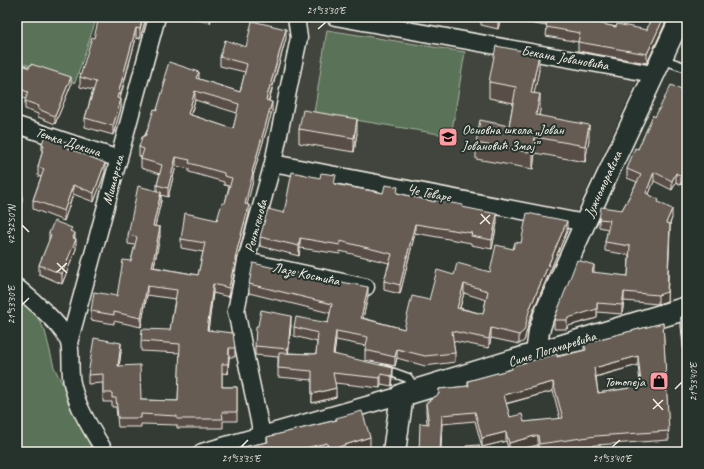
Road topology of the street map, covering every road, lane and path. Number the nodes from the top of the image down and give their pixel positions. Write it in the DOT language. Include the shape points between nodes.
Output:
graph roads {
  1 [pos="157,17"];
  2 [pos="296,17"];
  3 [pos="335,17"];
  4 [pos="681,17"];
  5 [pos="657,67"];
  6 [pos="687,68"];
  7 [pos="17,125"];
  8 [pos="119,159"];
  9 [pos="273,164"];
  10 [pos="585,223"];
  11 [pos="246,261"];
  12 [pos="17,287"];
  13 [pos="366,287"];
  14 [pos="687,308"];
  15 [pos="69,343"];
  16 [pos="536,354"];
  17 [pos="377,367"];
  18 [pos="409,393"];
  19 [pos="262,435"];
  20 [pos="105,452"];
  21 [pos="202,452"];
  22 [pos="394,452"];
  1 -- 8 [label="street, Мишарска"];
  2 -- 9 [label="street, Рентгенова" via="299,38"];
  3 -- 5 [label="street, Бекана Јовановића"];
  4 -- 5 [label="street, Јужноморавска"];
  5 -- 6 [label="lane, Бекана Јовановића"];
  5 -- 10 [label="street, Јужноморавска"];
  7 -- 8 [label="street, Тетка Докина"];
  8 -- 15 [label="street, Мишарска"];
  9 -- 10 [label="street, Че Геваре"];
  9 -- 11 [label="street, Рентгенова"];
  10 -- 16 [label="street, Јужноморавска" via="544,315"];
  11 -- 13 [label="street, Лазе Костића"];
  11 -- 19 [label="street, Рентгенова" via="236,311"];
  12 -- 15 [label="street" via="36,302"];
  14 -- 16 [label="main road, Симе Погачаревића"];
  15 -- 20 [label="street, Мишарска" via="71,383 78,405"];
  16 -- 18 [label="main road, Симе Погачаревића"];
  17 -- 18 [label="lane" via="408,378"];
  18 -- 19 [label="street, Симе Погачаревића"];
  18 -- 22 [label="main road"];
  19 -- 21 [label="street, Симе Погачаревића"];
}
